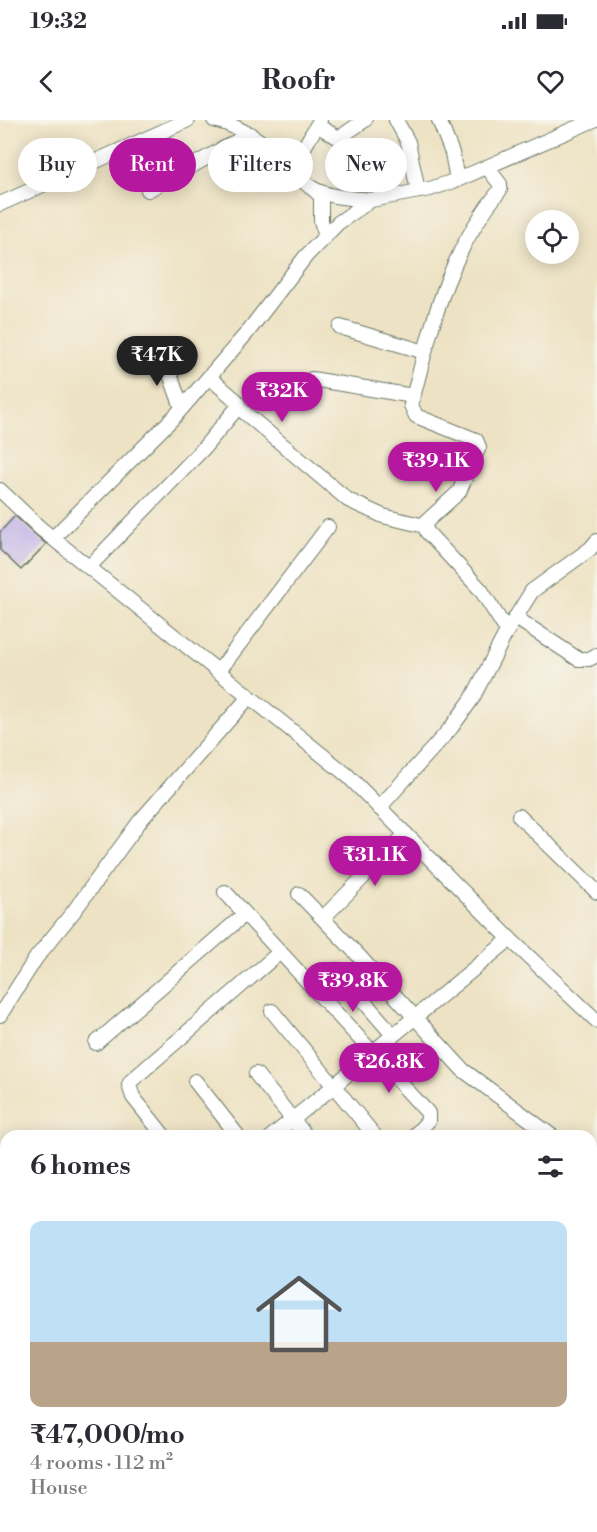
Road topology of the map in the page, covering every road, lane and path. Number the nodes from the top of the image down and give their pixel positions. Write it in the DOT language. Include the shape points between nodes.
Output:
graph roads {
  1 [pos="188,120"];
  2 [pos="214,120"];
  3 [pos="365,120"];
  4 [pos="396,120"];
  5 [pos="439,120"];
  6 [pos="319,123"];
  7 [pos="593,124"];
  8 [pos="250,134"];
  9 [pos="255,138"];
  10 [pos="310,138"];
  11 [pos="196,164"];
  12 [pos="487,167"];
  13 [pos="457,180"];
  14 [pos="313,188"];
  15 [pos="313,189"];
  16 [pos="418,191"];
  17 [pos="371,200"];
  18 [pos="0,204"];
  19 [pos="326,236"];
  20 [pos="340,327"];
  21 [pos="425,352"];
  22 [pos="158,353"];
  23 [pos="209,377"];
  24 [pos="312,379"];
  25 [pos="413,396"];
  26 [pos="238,407"];
  27 [pos="182,408"];
  28 [pos="0,490"];
  29 [pos="425,526"];
  30 [pos="328,527"];
  31 [pos="53,538"];
  32 [pos="597,541"];
  33 [pos="89,567"];
  34 [pos="516,618"];
  35 [pos="507,631"];
  36 [pos="597,655"];
  37 [pos="218,672"];
  38 [pos="249,697"];
  39 [pos="379,808"];
  40 [pos="519,816"];
  41 [pos="406,834"];
  42 [pos="225,892"];
  43 [pos="597,892"];
  44 [pos="299,894"];
  45 [pos="245,914"];
  46 [pos="323,918"];
  47 [pos="510,939"];
  48 [pos="280,952"];
  49 [pos="337,970"];
  50 [pos="272,1011"];
  51 [pos="0,1015"];
  52 [pos="415,1017"];
  53 [pos="597,1021"];
  54 [pos="393,1035"];
  55 [pos="96,1043"];
  56 [pos="373,1052"];
  57 [pos="256,1074"];
  58 [pos="195,1081"];
  59 [pos="334,1086"];
  60 [pos="292,1118"];
  61 [pos="160,1130"];
  62 [pos="233,1130"];
  63 [pos="279,1130"];
  64 [pos="301,1130"];
  65 [pos="370,1130"];
  66 [pos="420,1130"];
  67 [pos="544,1130"];
  1 -- 18 [label="street"];
  2 -- 8 [label="street"];
  3 -- 6 [label="street" via="339,138"];
  4 -- 16 [label="street" via="408,142"];
  5 -- 13 [label="street"];
  6 -- 10 [label="street"];
  7 -- 12 [label="street"];
  8 -- 9 [label="street"];
  8 -- 11 [label="street"];
  12 -- 13 [label="street"];
  12 -- 21 [label="street" via="500,190 446,281"];
  13 -- 16 [label="street"];
  14 -- 17 [label="street"];
  15 -- 19 [label="street" via="321,196 321,221"];
  16 -- 17 [label="street"];
  17 -- 19 [label="street"];
  19 -- 23 [label="street"];
  20 -- 21 [label="street"];
  21 -- 25 [label="street"];
  22 -- 27 [label="street"];
  23 -- 26 [label="street" via="238,402"];
  23 -- 27 [label="street"];
  24 -- 25 [label="street"];
  25 -- 29 [label="street" via="411,405 416,417 476,440 479,447 459,492"];
  26 -- 29 [label="street" via="348,500 383,516"];
  26 -- 33 [label="street"];
  27 -- 31 [label="street"];
  28 -- 31 [label="street"];
  29 -- 35 [label="street" via="481,590"];
  30 -- 37 [label="street"];
  31 -- 33 [label="street"];
  32 -- 34 [label="street" via="532,591"];
  33 -- 37 [label="street"];
  34 -- 35 [label="street"];
  34 -- 36 [label="street" via="578,659"];
  35 -- 39 [label="street" via="472,699"];
  37 -- 38 [label="street"];
  38 -- 39 [label="street" via="347,775"];
  38 -- 51 [label="street" via="140,821 36,958"];
  39 -- 41 [label="street"];
  40 -- 43 [label="street"];
  41 -- 46 [label="street"];
  41 -- 47 [label="street"];
  42 -- 45 [label="street"];
  44 -- 46 [label="street"];
  45 -- 48 [label="street"];
  45 -- 55 [label="street"];
  46 -- 52 [label="street"];
  47 -- 52 [label="street"];
  47 -- 53 [label="street"];
  48 -- 56 [label="street"];
  48 -- 61 [label="street" via="131,1081 133,1097"];
  49 -- 54 [label="street"];
  50 -- 59 [label="street"];
  52 -- 54 [label="street"];
  52 -- 67 [label="street" via="463,1070"];
  54 -- 56 [label="street"];
  56 -- 59 [label="street"];
  56 -- 66 [label="street" via="429,1116"];
  57 -- 60 [label="street"];
  58 -- 62 [label="street"];
  59 -- 60 [label="street"];
  59 -- 65 [label="street"];
  60 -- 63 [label="street"];
  60 -- 64 [label="street"];
}
